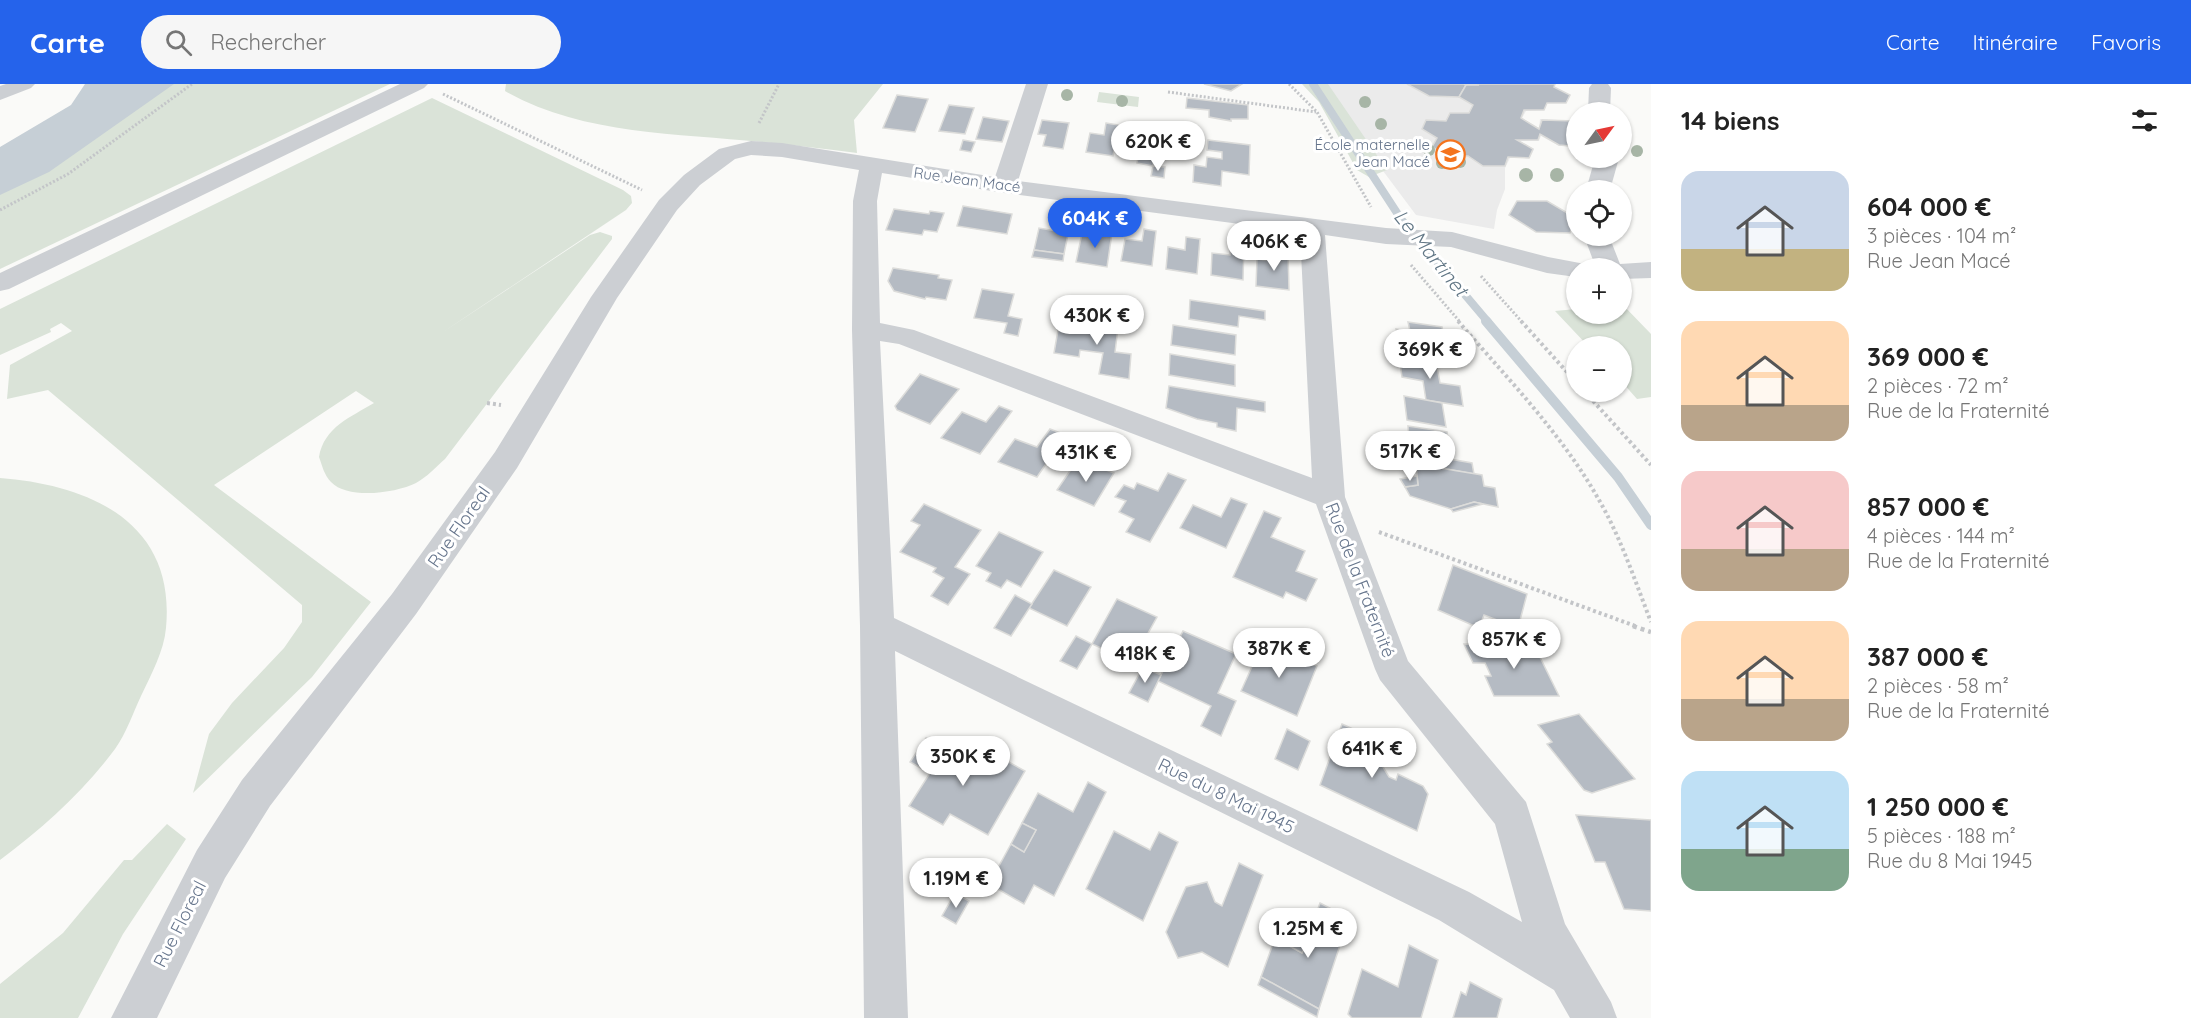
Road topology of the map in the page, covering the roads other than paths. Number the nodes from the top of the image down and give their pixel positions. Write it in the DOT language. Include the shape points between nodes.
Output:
graph roads {
  1 [pos="24,84"];
  2 [pos="417,84"];
  3 [pos="1600,88"];
  4 [pos="0,94"];
  5 [pos="1039,94"];
  6 [pos="1599,102"];
  7 [pos="864,163"];
  8 [pos="1004,186"];
  9 [pos="1312,226"];
  10 [pos="1566,268"];
  11 [pos="1651,270"];
  12 [pos="1632,271"];
  13 [pos="0,283"];
  14 [pos="866,330"];
  15 [pos="1332,506"];
  16 [pos="877,626"];
  17 [pos="1570,974"];
  18 [pos="133,1018"];
  19 [pos="886,1018"];
  20 [pos="1595,1018"];
  1 -- 4 [label="street"];
  2 -- 13 [label="street"];
  3 -- 6 [label="street"];
  5 -- 8 [label="street"];
  7 -- 8 [label="street, Rue Jean Macé"];
  7 -- 14 [label="street"];
  7 -- 18 [label="street, Rue Floreal" via="751,148 727,154 681,191 604,297 506,460 404,604 256,793 211,864"];
  8 -- 9 [label="street, Rue Jean Macé"];
  9 -- 10 [label="street, Rue Jean Macé" via="1442,240"];
  9 -- 15 [label="street, Rue de la Fraternité"];
  11 -- 12 [label="street"];
  14 -- 15 [label="street" via="904,336"];
  14 -- 16 [label="street"];
  15 -- 17 [label="street, Rue de la Fraternité" via="1394,669 1512,814 1546,933"];
  16 -- 17 [label="street, Rue du 8 Mai 1945" via="1454,906"];
  16 -- 19 [label="street"];
  17 -- 20 [label="street, Rue de la Fraternité"];
}
